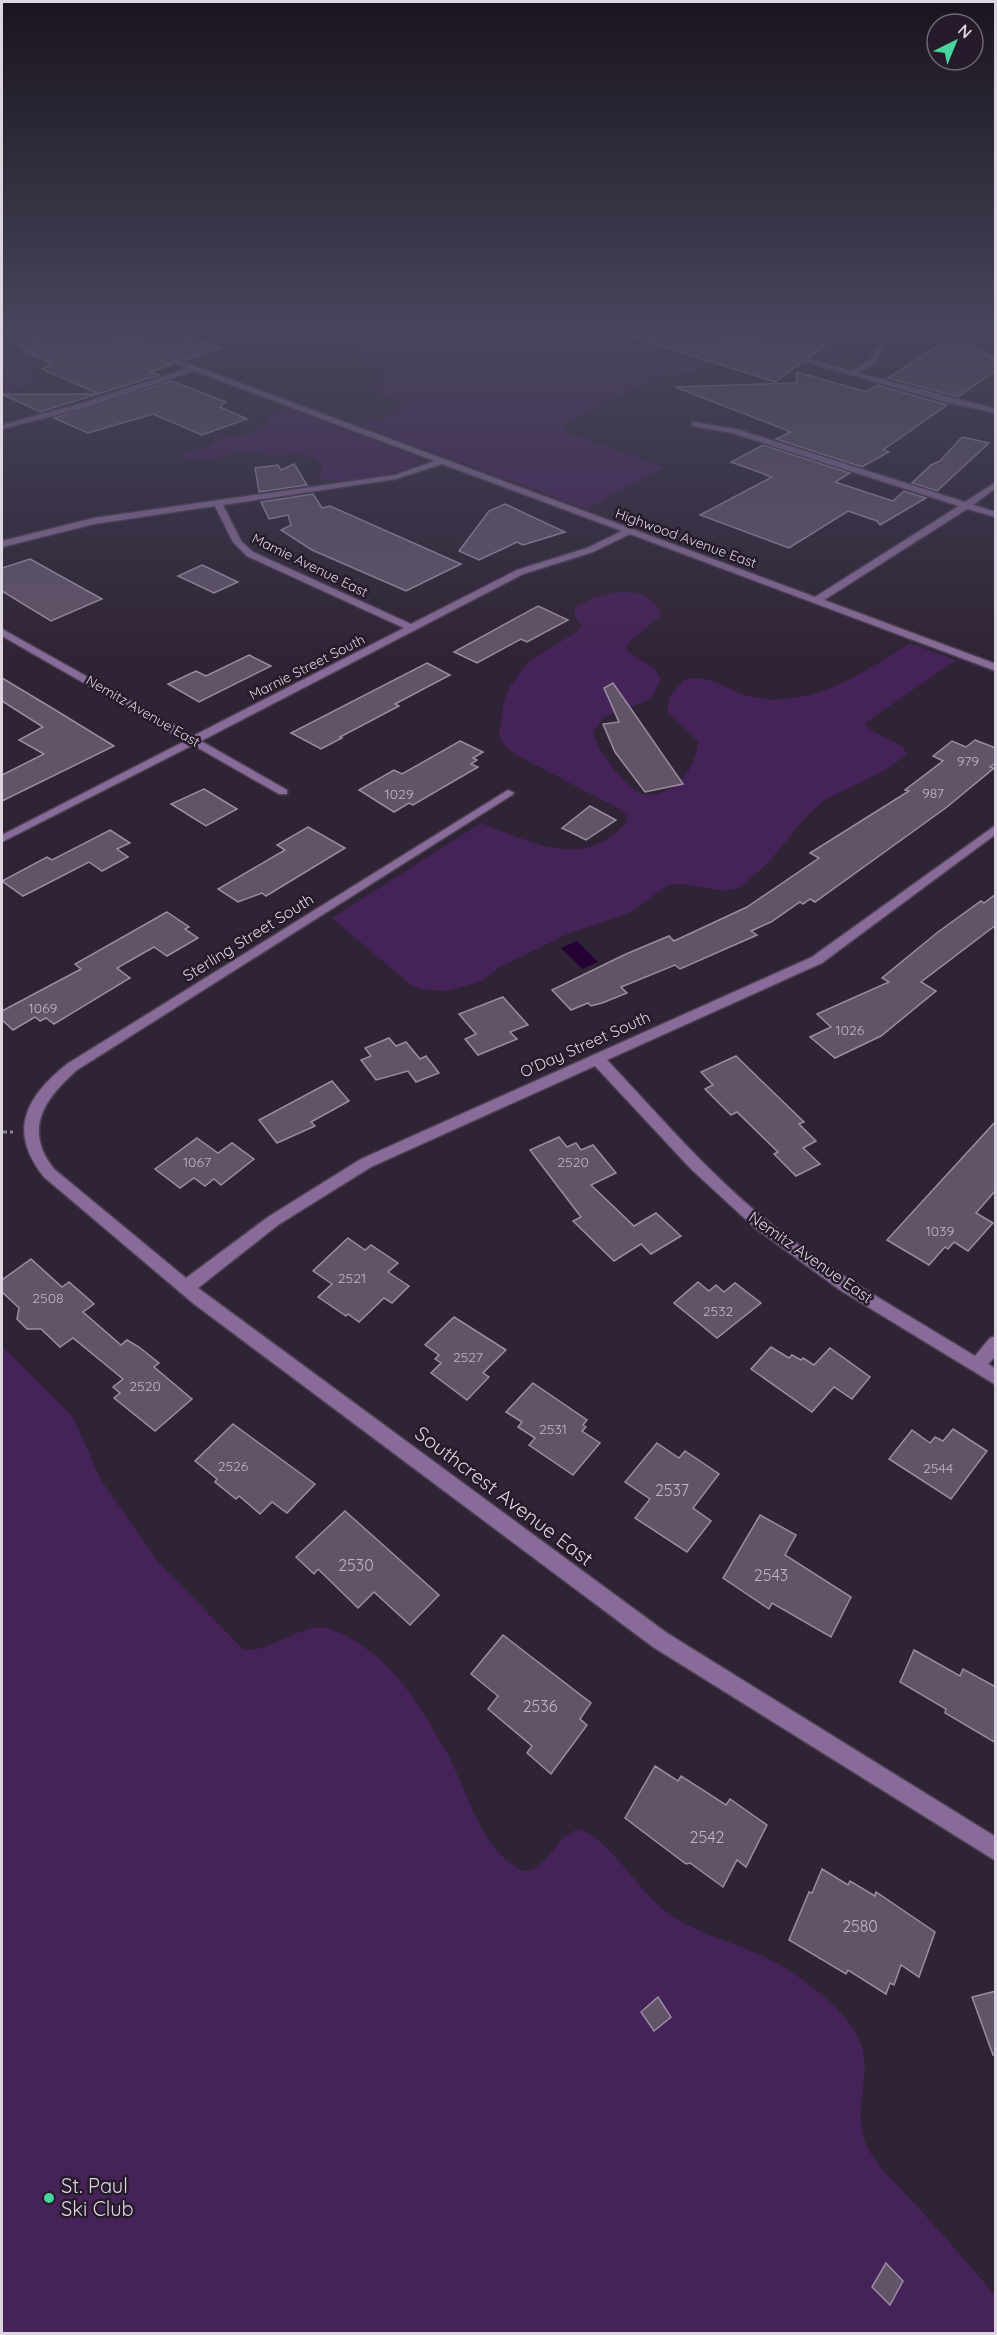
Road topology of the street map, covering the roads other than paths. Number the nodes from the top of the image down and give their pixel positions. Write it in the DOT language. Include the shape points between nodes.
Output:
graph roads {
  1 [pos="389,441"];
  2 [pos="767,441"];
  3 [pos="442,461"];
  4 [pos="996,484"];
  5 [pos="218,503"];
  6 [pos="966,506"];
  7 [pos="996,515"];
  8 [pos="630,531"];
  9 [pos="2,544"];
  10 [pos="816,601"];
  11 [pos="411,628"];
  12 [pos="2,632"];
  13 [pos="996,668"];
  14 [pos="194,740"];
  15 [pos="283,792"];
  16 [pos="508,793"];
  17 [pos="996,828"];
  18 [pos="2,839"];
  19 [pos="597,1059"];
  20 [pos="30,1130"];
  21 [pos="186,1288"];
  22 [pos="996,1343"];
  23 [pos="977,1366"];
  24 [pos="996,1378"];
  25 [pos="996,1850"];
  1 -- 3 [label="street, Highwood Avenue East"];
  2 -- 6 [label="street"];
  3 -- 5 [label="street" via="396,477"];
  3 -- 8 [label="street, Highwood Avenue East"];
  4 -- 6 [label="street"];
  5 -- 9 [label="street" via="87,522"];
  5 -- 11 [label="street, Mamie Avenue East" via="237,542 250,554"];
  6 -- 7 [label="street"];
  6 -- 10 [label="street"];
  8 -- 10 [label="street, Highwood Avenue East"];
  8 -- 11 [label="street, Marnie Street South" via="590,550 520,572"];
  10 -- 13 [label="street, Highwood Avenue East"];
  11 -- 14 [label="street, Marnie Street South"];
  12 -- 14 [label="street, Nemitz Avenue East"];
  14 -- 15 [label="street, Nemitz Avenue East"];
  14 -- 18 [label="street, Marnie Street South"];
  16 -- 20 [label="street, Sterling Street South" via="72,1067 39,1102"];
  17 -- 19 [label="street, O'Day Street South" via="817,960"];
  19 -- 21 [label="street, O'Day Street South" via="405,1144 337,1179 252,1234"];
  19 -- 23 [label="street, Nemitz Avenue East" via="716,1184 762,1226"];
  20 -- 21 [label="street, Southcrest Avenue East" via="33,1151 42,1167"];
  21 -- 25 [label="street, Southcrest Avenue East" via="660,1640"];
  22 -- 23 [label="street"];
  23 -- 24 [label="street, Nemitz Avenue East"];
}
